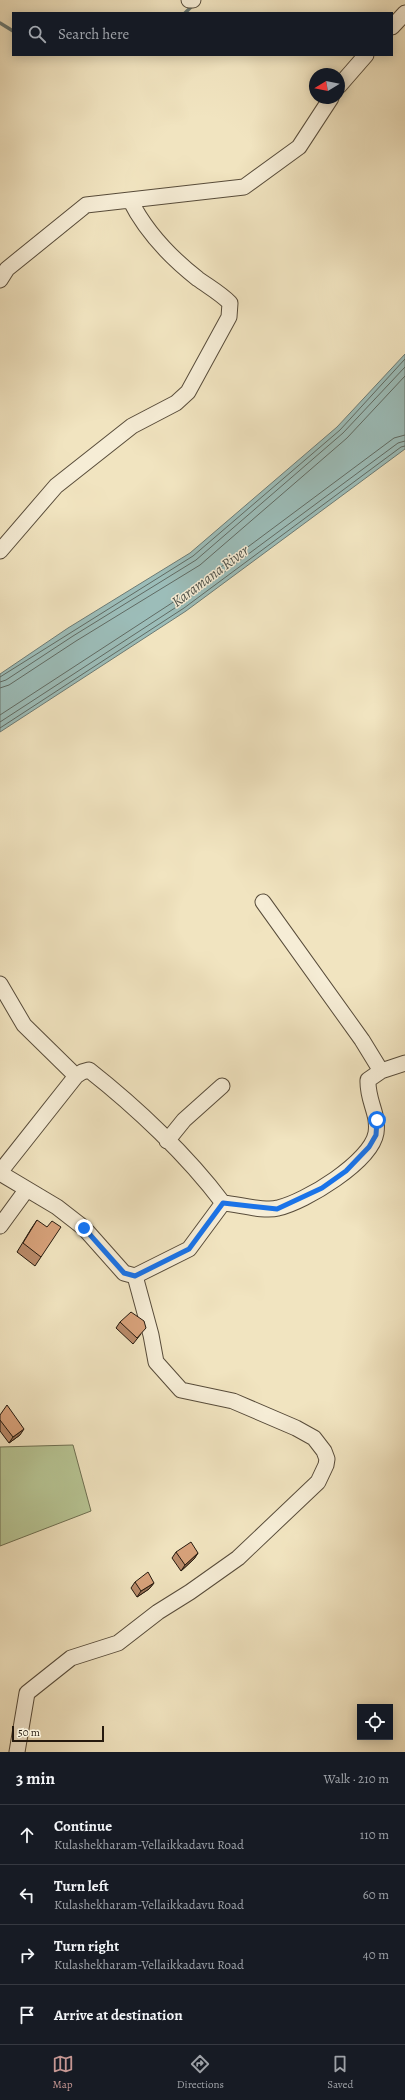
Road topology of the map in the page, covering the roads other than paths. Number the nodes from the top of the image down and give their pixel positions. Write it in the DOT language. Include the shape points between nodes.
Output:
graph roads {
  1 [pos="189,0"];
  2 [pos="193,0"];
  3 [pos="405,13"];
  4 [pos="393,26"];
  5 [pos="365,56"];
  6 [pos="345,79"];
  7 [pos="327,104"];
  8 [pos="130,200"];
  9 [pos="0,280"];
  10 [pos="0,551"];
  11 [pos="263,902"];
  12 [pos="0,984"];
  13 [pos="405,1063"];
  14 [pos="381,1071"];
  15 [pos="76,1076"];
  16 [pos="222,1086"];
  17 [pos="167,1141"];
  18 [pos="0,1173"];
  19 [pos="27,1189"];
  20 [pos="223,1203"];
  21 [pos="0,1226"];
  22 [pos="135,1276"];
  23 [pos="17,1752"];
  1 -- 2 [label="street"];
  3 -- 4 [label="street"];
  5 -- 6 [label="street"];
  7 -- 8 [label="street" via="299,147 244,187"];
  8 -- 9 [label="street" via="86,205 7,269"];
  8 -- 10 [label="street" via="141,221 159,244 230,303 229,317 188,392 176,403 132,426 56,486"];
  11 -- 14 [label="street" via="362,1040"];
  12 -- 15 [label="street" via="24,1024"];
  13 -- 14 [label="street"];
  14 -- 20 [label="street" via="368,1080 367,1092 377,1120 376,1135 369,1147 346,1171 322,1188 277,1209"];
  15 -- 17 [label="street" via="89,1070 121,1094"];
  15 -- 18 [label="street"];
  16 -- 17 [label="street" via="184,1120"];
  17 -- 20 [label="street"];
  18 -- 19 [label="street"];
  19 -- 21 [label="street"];
  19 -- 22 [label="street" via="57,1207 84,1228 124,1273"];
  20 -- 22 [label="street" via="189,1249"];
  22 -- 23 [label="street" via="156,1362 181,1390 233,1401 296,1428 314,1438 324,1451 326,1465 318,1482 238,1558 158,1612 118,1643 71,1658 27,1693"];
}
